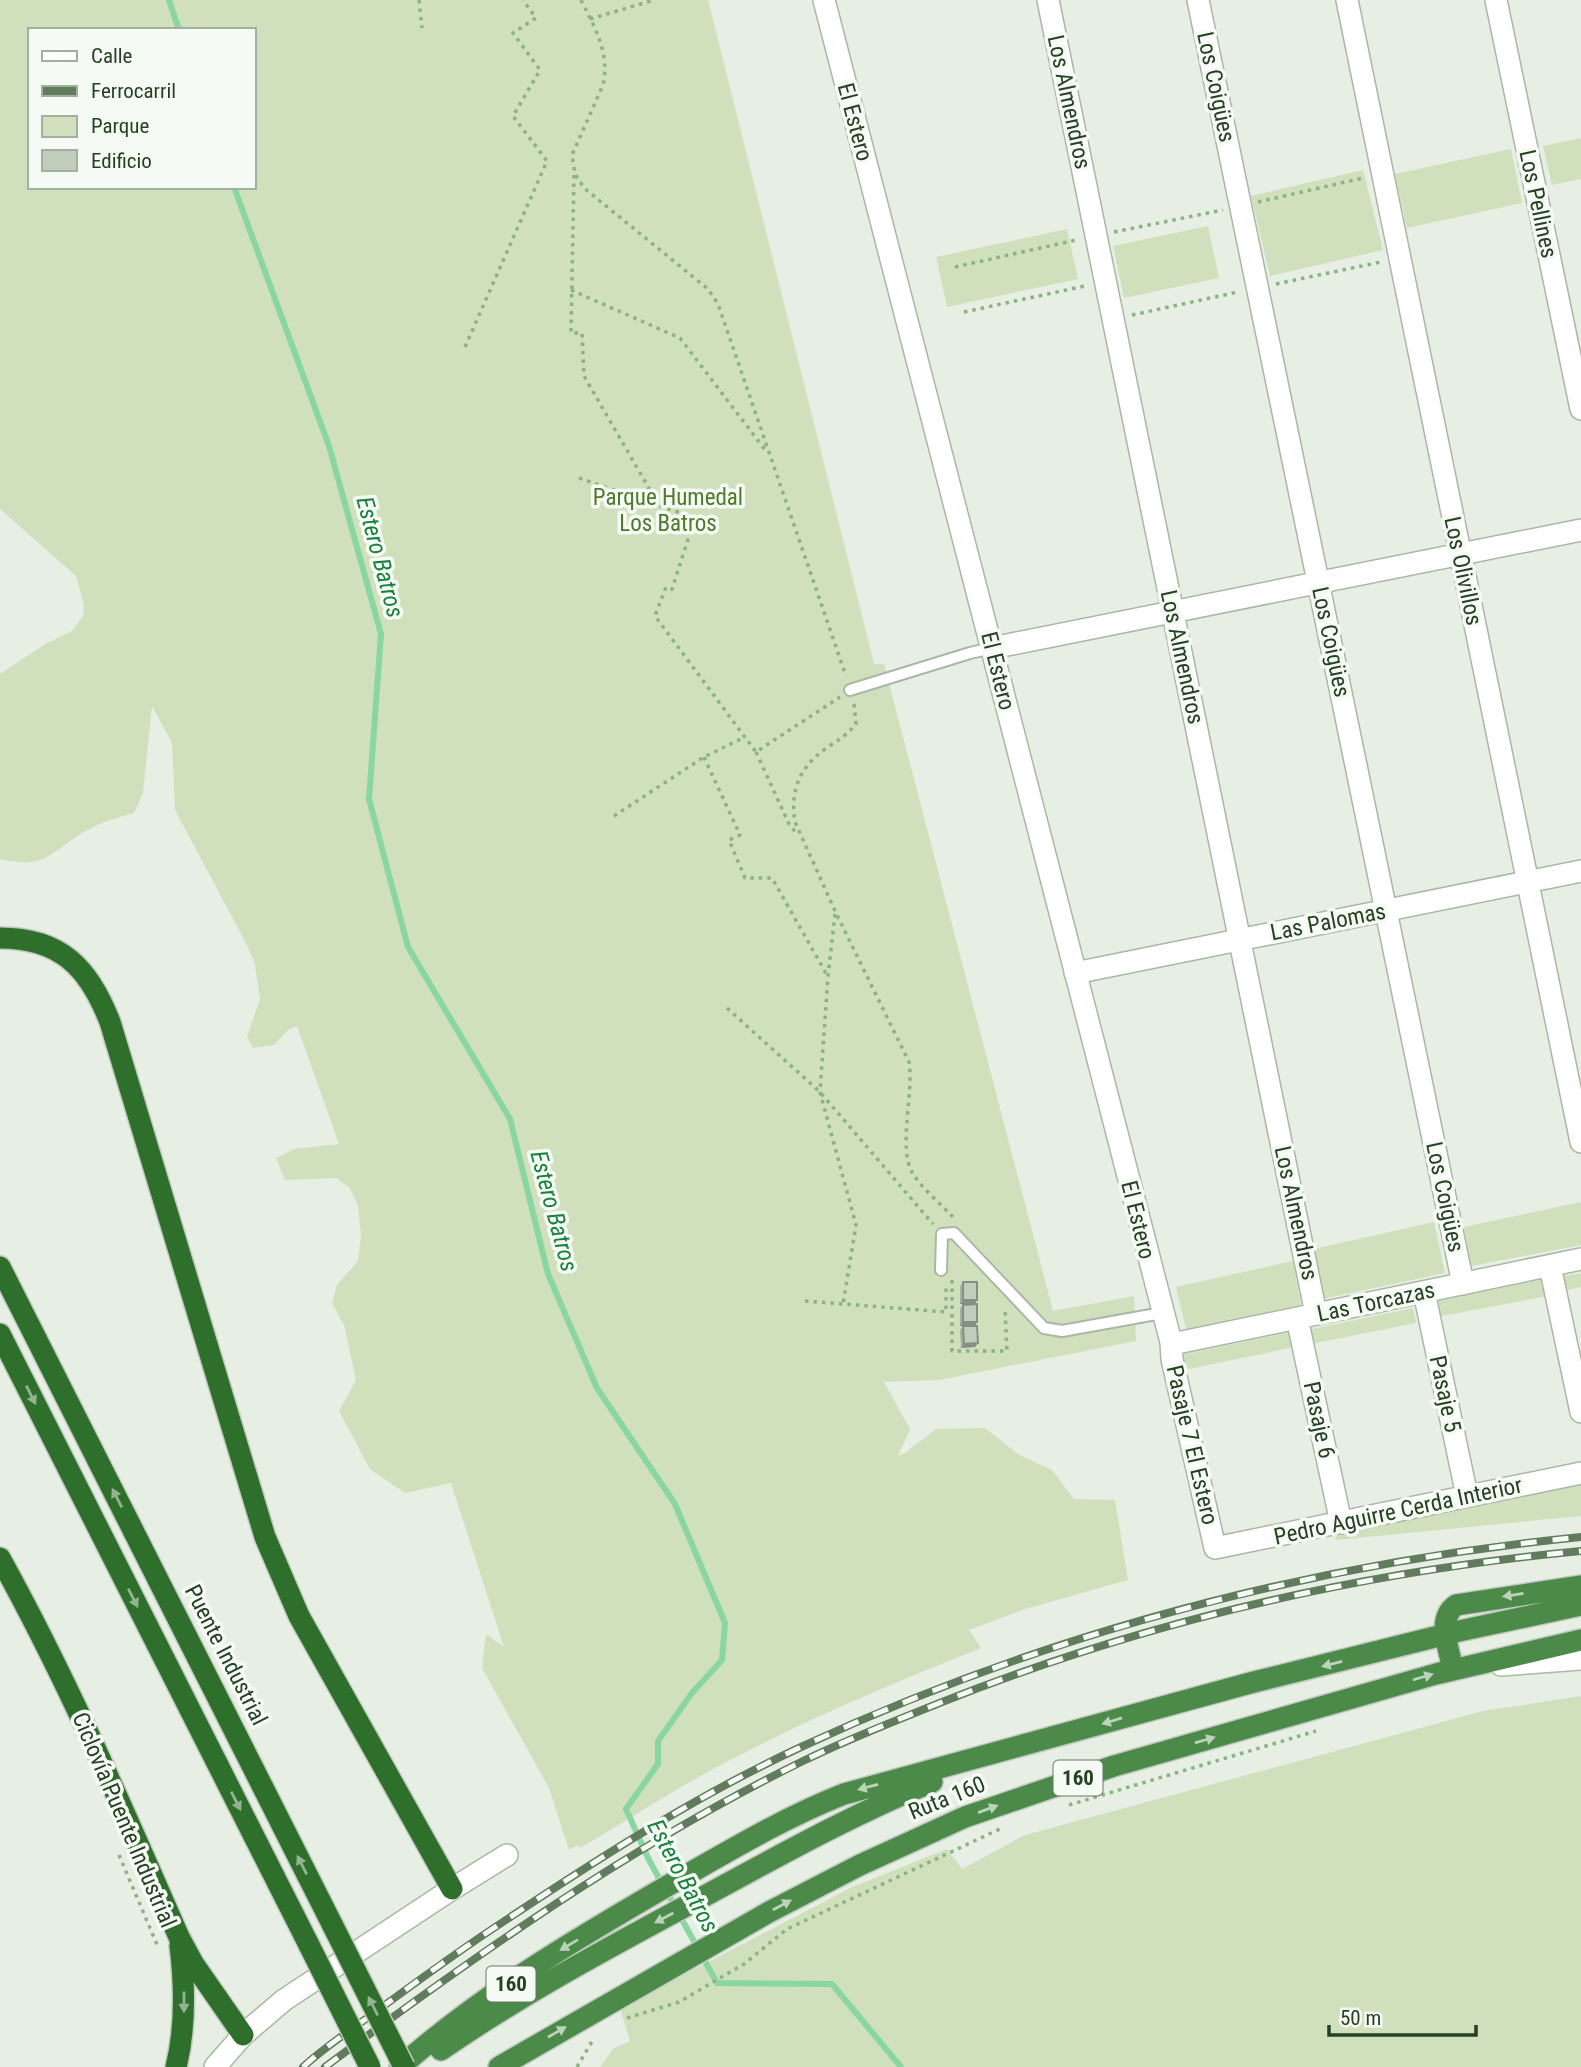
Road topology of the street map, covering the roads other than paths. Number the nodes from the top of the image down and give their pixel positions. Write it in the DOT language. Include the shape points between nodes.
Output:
graph roads {
  1 [pos="824,0"];
  2 [pos="1048,0"];
  3 [pos="1198,0"];
  4 [pos="1347,0"];
  5 [pos="1496,0"];
  6 [pos="1581,409"];
  7 [pos="1581,530"];
  8 [pos="1460,554"];
  9 [pos="1319,582"];
  10 [pos="1172,612"];
  11 [pos="992,648"];
  12 [pos="850,690"];
  13 [pos="1581,871"];
  14 [pos="1527,882"];
  15 [pos="1386,910"];
  16 [pos="0,938"];
  17 [pos="1240,940"];
  18 [pos="1075,973"];
  19 [pos="1581,1142"];
  20 [pos="1581,1259"];
  21 [pos="1550,1266"];
  22 [pos="0,1267"];
  23 [pos="947,1270"];
  24 [pos="1462,1284"];
  25 [pos="1424,1292"];
  26 [pos="1162,1313"];
  27 [pos="1307,1316"];
  28 [pos="0,1334"];
  29 [pos="1171,1342"];
  30 [pos="1581,1412"];
  31 [pos="1581,1473"];
  32 [pos="1467,1496"];
  33 [pos="1341,1522"];
  34 [pos="1215,1548"];
  35 [pos="0,1558"];
  36 [pos="1581,1586"];
  37 [pos="1581,1605"];
  38 [pos="1446,1634"];
  39 [pos="1581,1640"];
  40 [pos="1581,1659"];
  41 [pos="1453,1669"];
  42 [pos="1052,1738"];
  43 [pos="507,1855"];
  44 [pos="452,1889"];
  45 [pos="179,1937"];
  46 [pos="243,2035"];
  47 [pos="176,2067"];
  48 [pos="215,2067"];
  49 [pos="370,2067"];
  50 [pos="402,2067"];
  51 [pos="417,2067"];
  52 [pos="499,2067"];
  1 -- 11 [label="street, El Estero"];
  2 -- 10 [label="street, Los Almendros"];
  3 -- 9 [label="street, Los Coigües"];
  4 -- 8 [label="street, Los Olivillos"];
  5 -- 6 [label="street, Los Pellines"];
  7 -- 8 [label="street"];
  8 -- 9 [label="street"];
  8 -- 14 [label="street, Los Olivillos"];
  9 -- 10 [label="street"];
  9 -- 15 [label="street, Los Coigües"];
  10 -- 11 [label="street"];
  10 -- 17 [label="street, Los Almendros"];
  11 -- 12 [label="lane"];
  11 -- 18 [label="street, El Estero"];
  13 -- 14 [label="street, Las Palomas"];
  14 -- 15 [label="street, Las Palomas"];
  14 -- 19 [label="street, Los Olivillos"];
  15 -- 17 [label="street, Las Palomas"];
  15 -- 24 [label="street, Los Coigües"];
  16 -- 44 [label="highway" via="29,940 60,951 86,975 99,996 265,1537 299,1616"];
  17 -- 18 [label="street, Las Palomas"];
  17 -- 27 [label="street, Los Almendros"];
  18 -- 26 [label="street, El Estero"];
  20 -- 21 [label="street, Las Torcazas"];
  21 -- 24 [label="street, Las Torcazas"];
  21 -- 30 [label="street"];
  50 -- 22 [label="highway, Puente Industrial, one-way, bridge"];
  23 -- 26 [label="lane" via="942,1234 954,1233 1038,1322 1053,1330"];
  24 -- 25 [label="street, Las Torcazas"];
  25 -- 27 [label="street, Las Torcazas"];
  25 -- 32 [label="street, Pasaje 5"];
  26 -- 29 [label="street, El Estero"];
  27 -- 29 [label="street, Las Torcazas"];
  27 -- 33 [label="street, Pasaje 6"];
  28 -- 49 [label="highway, one-way, bridge"];
  29 -- 34 [label="street, Pasaje 7 El Estero"];
  31 -- 32 [label="street, Pedro Aguirre Cerda Interior"];
  32 -- 33 [label="street, Pedro Aguirre Cerda Interior"];
  33 -- 34 [label="street, Pedro Aguirre Cerda Interior"];
  35 -- 45 [label="highway" via="86,1727"];
  36 -- 38 [label="highway, one-way" via="1462,1603 1448,1612"];
  37 -- 38 [label="highway, 160"];
  38 -- 41 [label="highway"];
  38 -- 42 [label="highway, Ruta 160 / 160, one-way"];
  39 -- 41 [label="highway, 160"];
  40 -- 41 [label="street"];
  52 -- 41 [label="highway, Ruta 160 / 160, one-way" via="814,1888 965,1818 1114,1766"];
  42 -- 50 [label="highway, Ruta 160 / 160, one-way" via="844,1794 788,1818 557,1952 463,2017"];
  42 -- 51 [label="highway, Ruta 160 / 160, one-way" via="892,1798 801,1844 629,1937"];
  43 -- 44 [label="street"];
  44 -- 46 [label="street" via="284,2000"];
  45 -- 46 [label="highway"];
  45 -- 47 [label="highway, one-way" via="184,2021"];
  46 -- 48 [label="street"];
}
